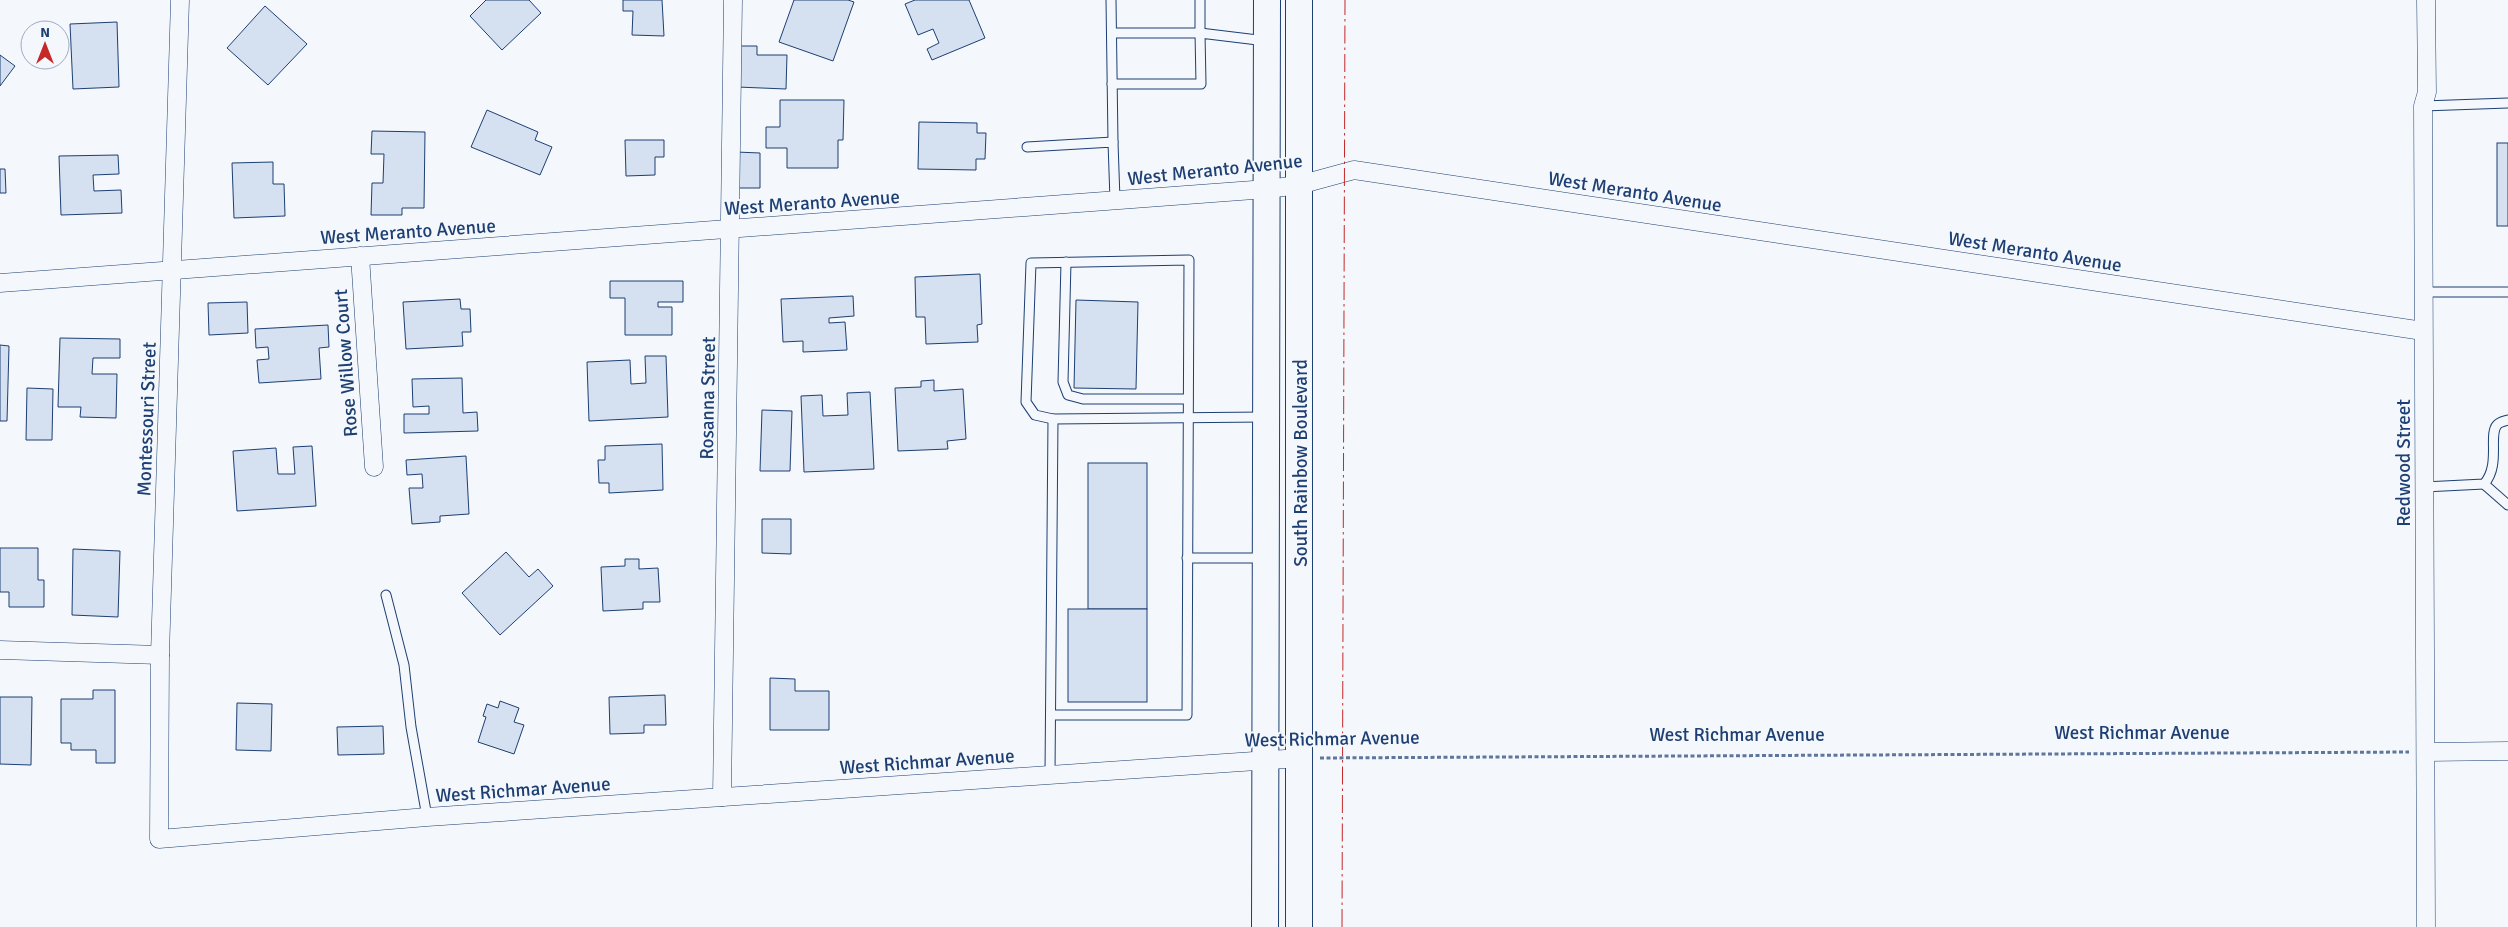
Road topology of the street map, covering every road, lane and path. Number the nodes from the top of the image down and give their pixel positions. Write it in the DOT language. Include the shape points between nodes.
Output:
graph roads {
  1 [pos="180,0"];
  2 [pos="733,0"];
  3 [pos="1111,0"];
  4 [pos="1200,0"];
  5 [pos="1267,0"];
  6 [pos="1299,0"];
  7 [pos="2426,0"];
  8 [pos="1112,33"];
  9 [pos="1200,33"];
  10 [pos="1267,41"];
  11 [pos="1112,84"];
  12 [pos="2508,103"];
  13 [pos="2423,106"];
  14 [pos="1113,142"];
  15 [pos="1027,147"];
  16 [pos="1299,185"];
  17 [pos="1267,189"];
  18 [pos="1115,200"];
  19 [pos="730,229"];
  20 [pos="360,256"];
  21 [pos="1066,262"];
  22 [pos="172,270"];
  23 [pos="0,282"];
  24 [pos="2423,292"];
  25 [pos="2508,292"];
  26 [pos="2423,331"];
  27 [pos="1188,399"];
  28 [pos="1267,417"];
  29 [pos="1187,418"];
  30 [pos="1054,419"];
  31 [pos="2508,420"];
  32 [pos="374,467"];
  33 [pos="2484,484"];
  34 [pos="2424,487"];
  35 [pos="2508,505"];
  36 [pos="1187,558"];
  37 [pos="1266,558"];
  38 [pos="386,595"];
  39 [pos="0,650"];
  40 [pos="160,656"];
  41 [pos="1051,715"];
  42 [pos="2426,752"];
  43 [pos="2508,752"];
  44 [pos="1300,758"];
  45 [pos="1266,760"];
  46 [pos="1050,774"];
  47 [pos="722,797"];
  48 [pos="427,817"];
  49 [pos="159,839"];
  50 [pos="1266,927"];
  51 [pos="1299,927"];
  52 [pos="2426,927"];
  1 -- 22 [label="street, Montessouri Street"];
  2 -- 19 [label="street, Rosanna Street"];
  3 -- 8 [label="lane"];
  4 -- 9 [label="lane"];
  5 -- 10 [label="main road, South Rainbow Boulevard"];
  6 -- 16 [label="main road, South Rainbow Boulevard"];
  7 -- 13 [label="street, Redwood Street" via="2427,92"];
  8 -- 9 [label="lane"];
  8 -- 11 [label="lane"];
  9 -- 10 [label="lane"];
  9 -- 11 [label="lane" via="1200,84"];
  10 -- 17 [label="main road, South Rainbow Boulevard"];
  11 -- 14 [label="lane"];
  12 -- 13 [label="lane"];
  13 -- 24 [label="street, Redwood Street"];
  14 -- 15 [label="lane"];
  14 -- 18 [label="lane"];
  16 -- 17 [label="street, West Meranto Avenue"];
  16 -- 26 [label="street, West Meranto Avenue" via="1354,170"];
  16 -- 44 [label="main road, South Rainbow Boulevard"];
  17 -- 18 [label="street, West Meranto Avenue"];
  17 -- 28 [label="main road, South Rainbow Boulevard"];
  18 -- 19 [label="street, West Meranto Avenue"];
  19 -- 20 [label="street, West Meranto Avenue"];
  19 -- 47 [label="street, Rosanna Street"];
  20 -- 22 [label="street, West Meranto Avenue"];
  20 -- 32 [label="street, Rose Willow Court"];
  21 -- 27 [label="lane" via="1063,382 1068,395"];
  21 -- 27 [label="lane" via="1189,260"];
  21 -- 30 [label="lane" via="1030,263 1026,402 1035,414"];
  22 -- 23 [label="street, West Meranto Avenue"];
  22 -- 40 [label="street, Montessouri Street"];
  24 -- 25 [label="lane"];
  24 -- 26 [label="street, Redwood Street"];
  26 -- 34 [label="street, Redwood Street"];
  27 -- 29 [label="lane"];
  28 -- 29 [label="lane"];
  28 -- 37 [label="main road, South Rainbow Boulevard"];
  29 -- 30 [label="lane"];
  29 -- 36 [label="lane"];
  30 -- 41 [label="lane"];
  31 -- 33 [label="lane" via="2497,425 2495,430 2494,464"];
  33 -- 34 [label="lane"];
  33 -- 35 [label="lane"];
  34 -- 42 [label="street, Redwood Street"];
  36 -- 37 [label="lane"];
  36 -- 41 [label="lane" via="1187,715"];
  37 -- 45 [label="main road, South Rainbow Boulevard"];
  38 -- 48 [label="lane" via="404,664"];
  39 -- 40 [label="street"];
  40 -- 49 [label="street, Montessouri Street"];
  41 -- 46 [label="lane"];
  42 -- 43 [label="street"];
  42 -- 44 [label="path, West Richmar Avenue"];
  42 -- 52 [label="street, Redwood Street"];
  44 -- 45 [label="street, West Richmar Avenue"];
  44 -- 51 [label="main road, South Rainbow Boulevard"];
  45 -- 46 [label="street, West Richmar Avenue"];
  45 -- 50 [label="main road, South Rainbow Boulevard"];
  46 -- 47 [label="street, West Richmar Avenue"];
  47 -- 48 [label="street, West Richmar Avenue"];
  48 -- 49 [label="street, West Richmar Avenue"];
}
